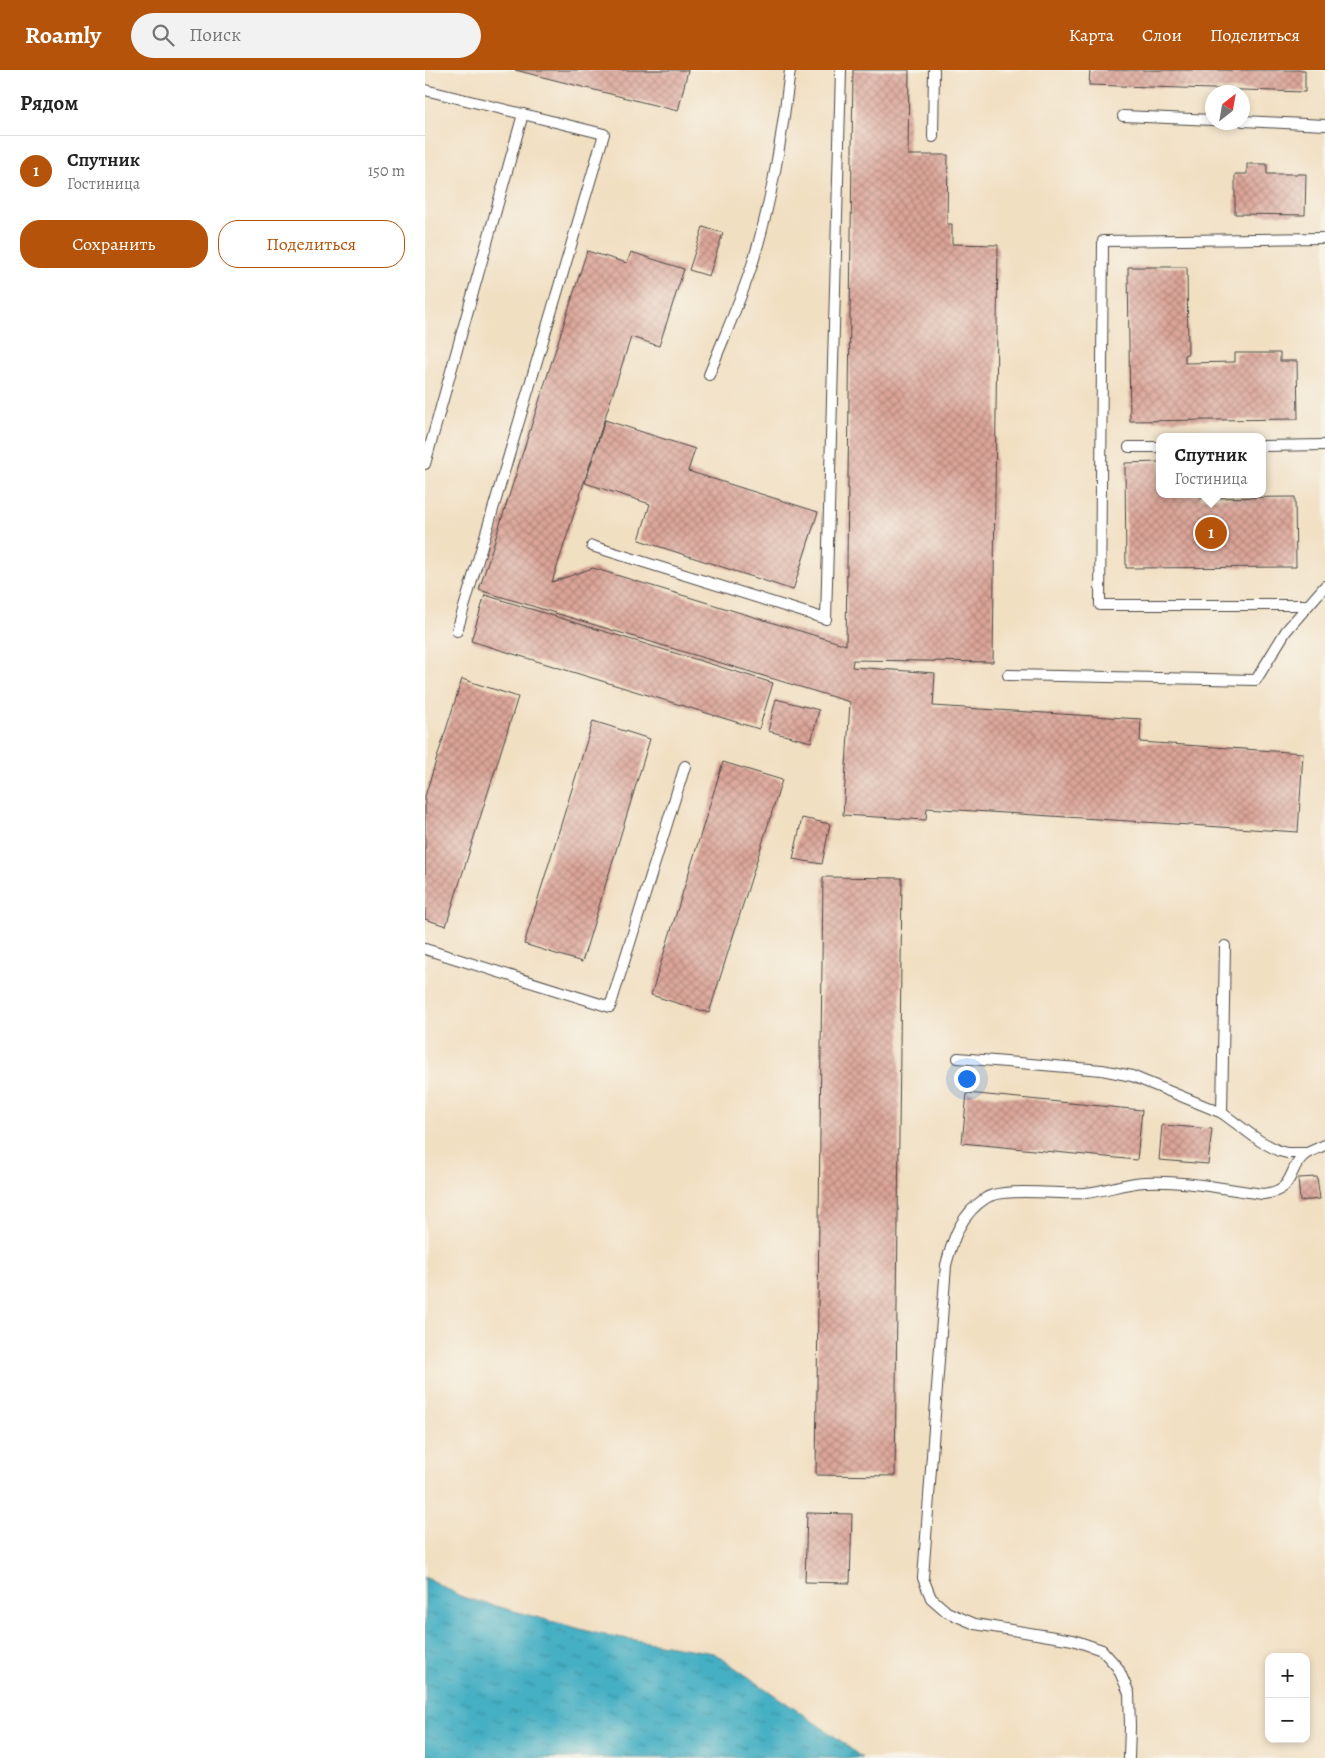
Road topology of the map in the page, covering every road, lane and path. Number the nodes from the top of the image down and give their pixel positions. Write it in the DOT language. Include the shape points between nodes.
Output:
graph roads {
  1 [pos="789,70"];
  2 [pos="841,70"];
  3 [pos="934,70"];
  4 [pos="425,90"];
  5 [pos="523,114"];
  6 [pos="1123,116"];
  7 [pos="1205,120"];
  8 [pos="1250,121"];
  9 [pos="1325,125"];
  10 [pos="933,138"];
  11 [pos="1325,238"];
  12 [pos="709,375"];
  13 [pos="1325,445"];
  14 [pos="1266,446"];
  15 [pos="1129,447"];
  16 [pos="1156,447"];
  17 [pos="425,464"];
  18 [pos="592,546"];
  19 [pos="1325,586"];
  20 [pos="1309,605"];
  21 [pos="457,630"];
  22 [pos="1008,675"];
  23 [pos="685,766"];
  24 [pos="1225,946"];
  25 [pos="425,949"];
  26 [pos="958,1058"];
  27 [pos="1222,1113"];
  28 [pos="1325,1145"];
  29 [pos="1307,1153"];
  30 [pos="1129,1758"];
  1 -- 12 [label="lane" via="781,141 768,206 752,266"];
  2 -- 18 [label="lane" via="826,619"];
  3 -- 10 [label="lane"];
  4 -- 5 [label="lane"];
  5 -- 17 [label="lane"];
  5 -- 21 [label="lane" via="604,134"];
  6 -- 7 [label="lane"];
  8 -- 9 [label="lane"];
  11 -- 20 [label="lane" via="1103,240 1100,605"];
  13 -- 14 [label="lane"];
  15 -- 16 [label="lane"];
  19 -- 20 [label="lane"];
  20 -- 22 [label="lane" via="1286,631 1256,680"];
  23 -- 25 [label="lane" via="610,1007"];
  24 -- 27 [label="lane"];
  26 -- 27 [label="lane" via="1102,1070 1132,1076"];
  27 -- 29 [label="lane" via="1271,1147 1287,1153"];
  28 -- 29 [label="lane"];
  29 -- 30 [label="lane" via="1299,1159 1288,1182 1275,1193 1158,1182 1085,1193 1010,1193 988,1197 966,1215 950,1248 946,1265 923,1578 931,1598 947,1612 975,1624 1073,1640 1102,1650 1118,1668 1129,1693"];
}
